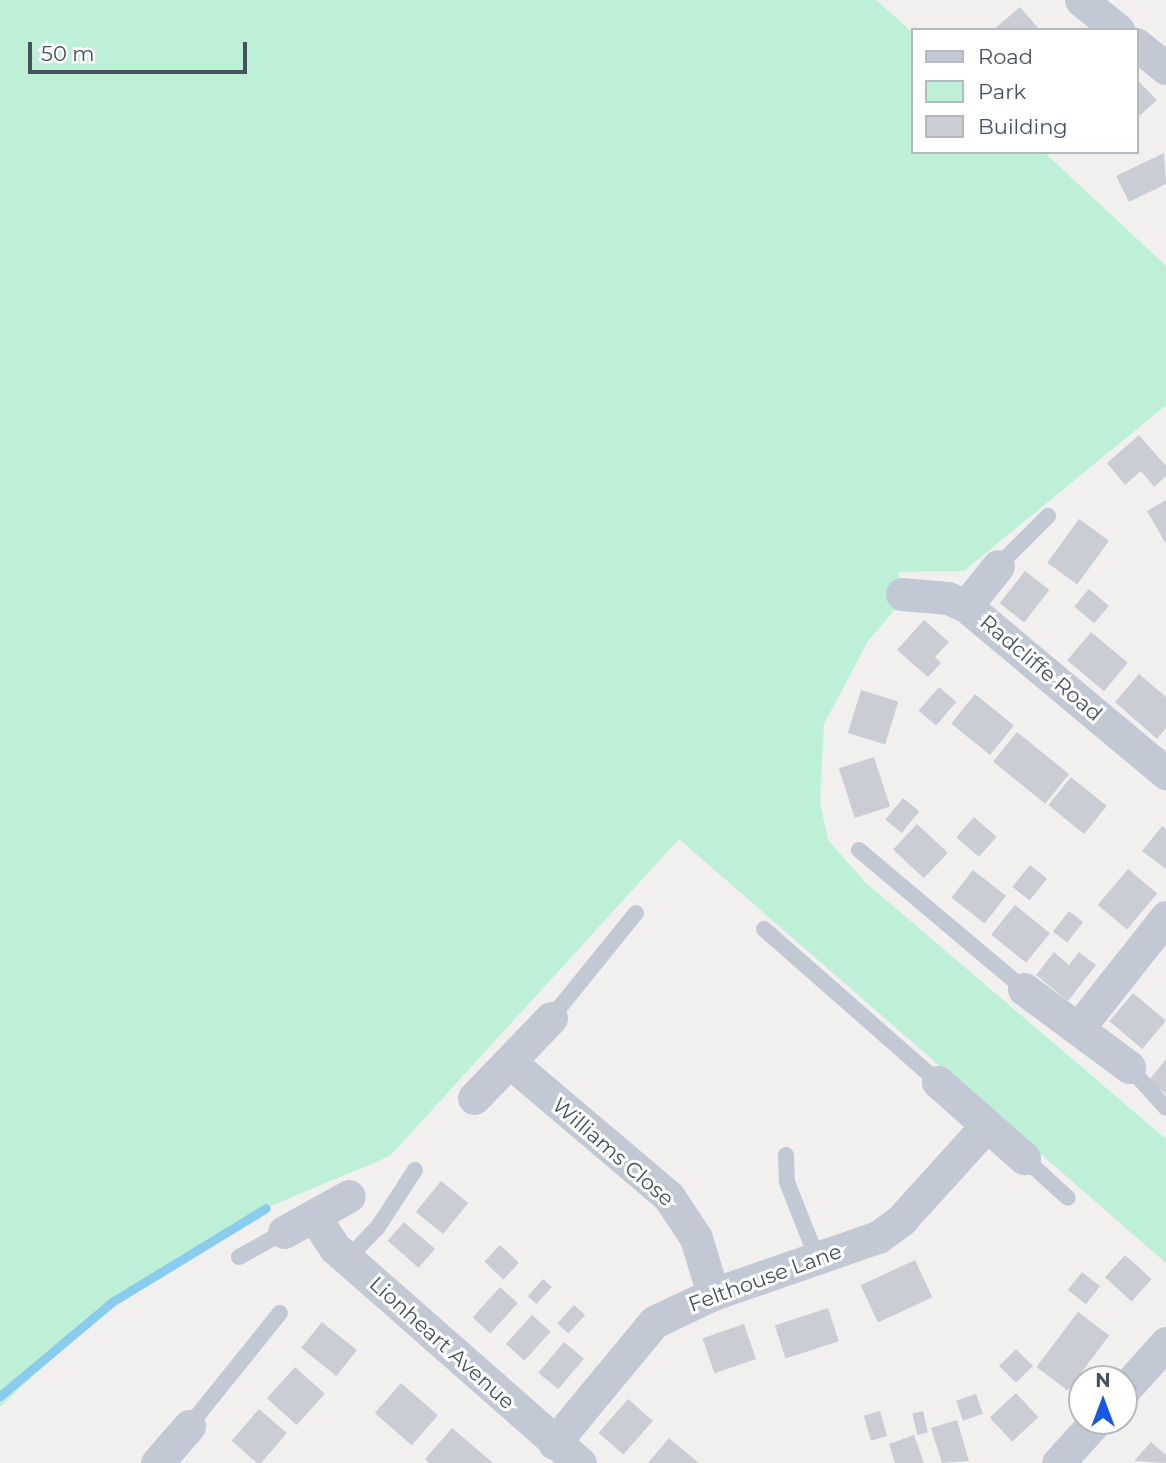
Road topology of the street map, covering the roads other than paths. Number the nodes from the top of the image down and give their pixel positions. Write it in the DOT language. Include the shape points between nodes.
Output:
graph roads {
  1 [pos="1081,0"];
  2 [pos="1116,28"];
  3 [pos="1138,46"];
  4 [pos="1166,68"];
  5 [pos="1048,516"];
  6 [pos="998,566"];
  7 [pos="902,594"];
  8 [pos="966,606"];
  9 [pos="1166,773"];
  10 [pos="859,850"];
  11 [pos="636,913"];
  12 [pos="1166,917"];
  13 [pos="764,929"];
  14 [pos="1024,989"];
  15 [pos="551,1018"];
  16 [pos="1080,1026"];
  17 [pos="510,1062"];
  18 [pos="1129,1066"];
  19 [pos="938,1082"];
  20 [pos="474,1098"];
  21 [pos="1166,1108"];
  22 [pos="987,1125"];
  23 [pos="786,1155"];
  24 [pos="1024,1158"];
  25 [pos="415,1170"];
  26 [pos="349,1196"];
  27 [pos="1068,1198"];
  28 [pos="314,1216"];
  29 [pos="284,1232"];
  30 [pos="239,1257"];
  31 [pos="817,1258"];
  32 [pos="347,1259"];
  33 [pos="713,1294"];
  34 [pos="280,1313"];
  35 [pos="1166,1343"];
  36 [pos="1138,1374"];
  37 [pos="190,1426"];
  38 [pos="1083,1435"];
  39 [pos="554,1443"];
  40 [pos="157,1463"];
  41 [pos="580,1463"];
  42 [pos="1058,1463"];
  1 -- 2 [label="street"];
  3 -- 4 [label="street"];
  5 -- 6 [label="lane"];
  6 -- 8 [label="street"];
  7 -- 8 [label="street, Radcliffe Road" via="948,598"];
  8 -- 9 [label="street, Radcliffe Road"];
  10 -- 14 [label="lane"];
  11 -- 15 [label="lane"];
  12 -- 16 [label="street"];
  13 -- 19 [label="lane"];
  14 -- 16 [label="street"];
  15 -- 17 [label="street"];
  16 -- 18 [label="street"];
  17 -- 20 [label="street"];
  17 -- 33 [label="street, Williams Close" via="669,1197 696,1238"];
  18 -- 21 [label="lane"];
  19 -- 22 [label="street"];
  22 -- 24 [label="street"];
  22 -- 31 [label="street, Felthouse Lane" via="901,1220 878,1237"];
  23 -- 31 [label="lane" via="787,1182"];
  24 -- 27 [label="lane"];
  25 -- 32 [label="lane" via="377,1227"];
  26 -- 28 [label="street"];
  28 -- 29 [label="street"];
  28 -- 32 [label="street, Lionheart Avenue"];
  29 -- 30 [label="lane"];
  31 -- 33 [label="street, Felthouse Lane"];
  32 -- 39 [label="street, Lionheart Avenue"];
  33 -- 39 [label="street, Felthouse Lane" via="654,1322"];
  34 -- 37 [label="lane"];
  35 -- 36 [label="street"];
  37 -- 40 [label="street"];
  38 -- 42 [label="street"];
  39 -- 41 [label="street, Lionheart Avenue"];
}
